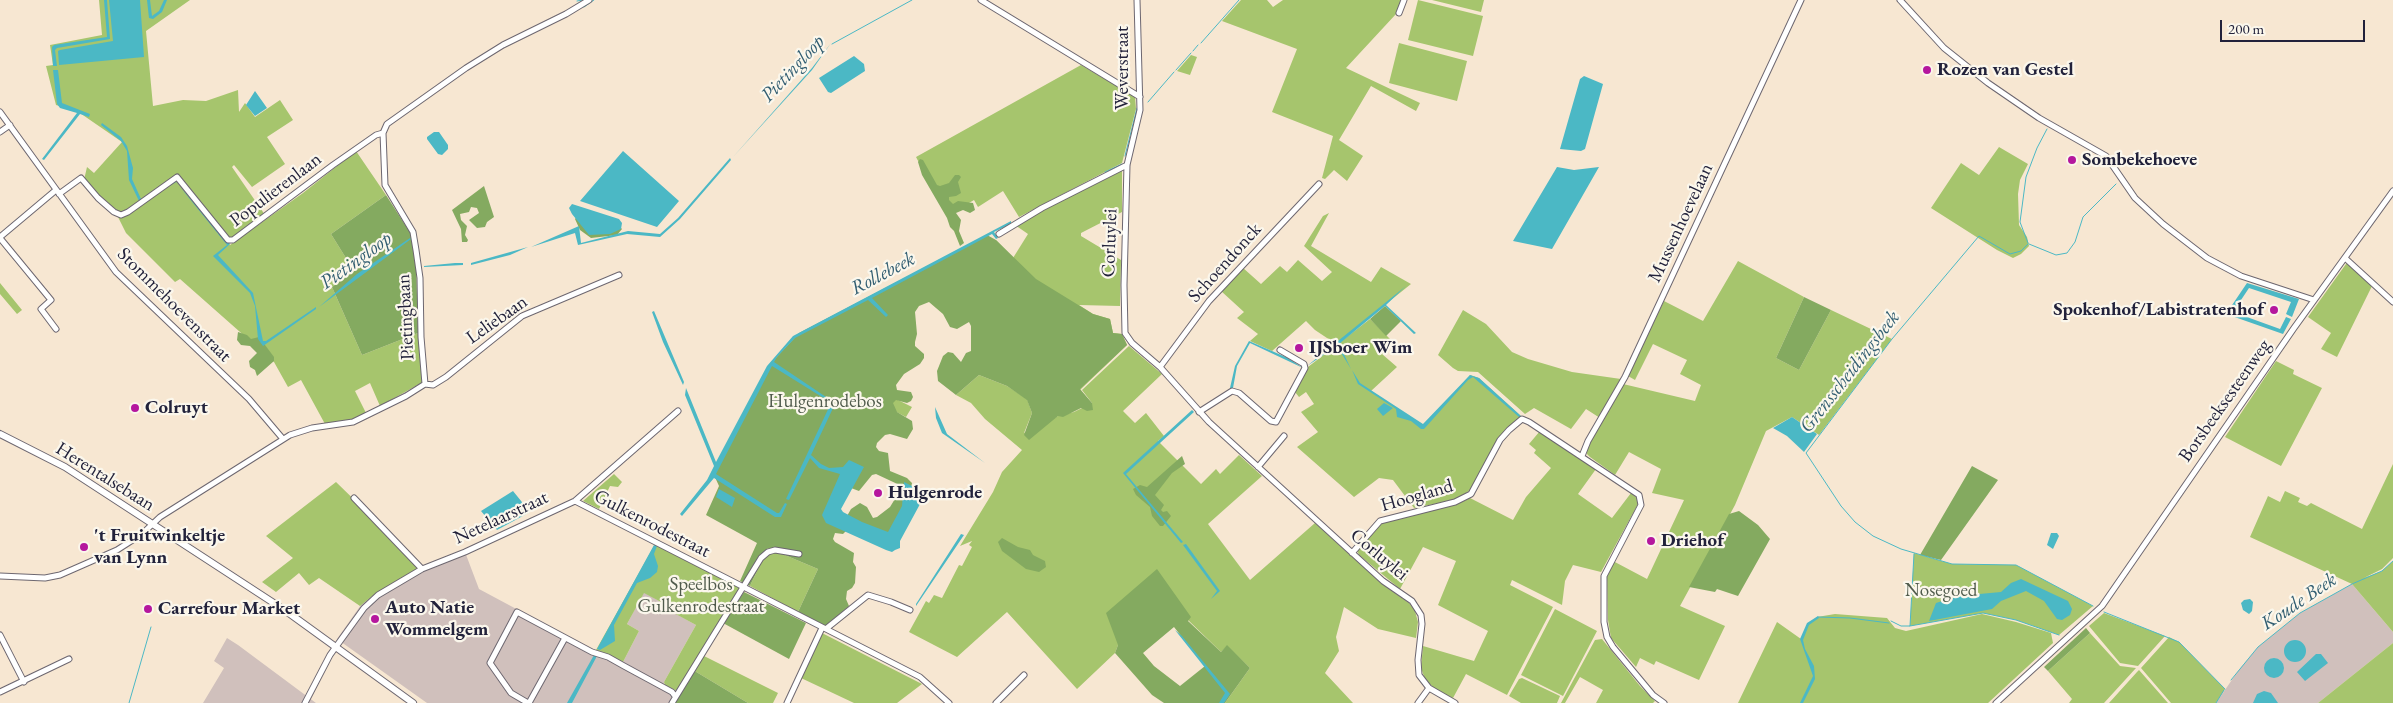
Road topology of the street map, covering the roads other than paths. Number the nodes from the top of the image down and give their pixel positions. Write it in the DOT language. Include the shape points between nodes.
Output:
graph roads {
  1 [pos="589,0"];
  2 [pos="981,0"];
  3 [pos="1137,0"];
  4 [pos="1404,0"];
  5 [pos="1801,0"];
  6 [pos="1900,0"];
  7 [pos="1399,13"];
  8 [pos="1140,97"];
  9 [pos="0,112"];
  10 [pos="10,126"];
  11 [pos="0,132"];
  12 [pos="383,133"];
  13 [pos="1127,165"];
  14 [pos="1318,184"];
  15 [pos="2393,191"];
  16 [pos="58,192"];
  17 [pos="999,234"];
  18 [pos="0,238"];
  19 [pos="2345,258"];
  20 [pos="619,275"];
  21 [pos="2314,300"];
  22 [pos="2393,302"];
  23 [pos="56,329"];
  24 [pos="1280,350"];
  25 [pos="1160,367"];
  26 [pos="425,384"];
  27 [pos="678,411"];
  28 [pos="1199,412"];
  29 [pos="0,434"];
  30 [pos="1284,436"];
  31 [pos="283,440"];
  32 [pos="1582,456"];
  33 [pos="1258,467"];
  34 [pos="354,498"];
  35 [pos="576,502"];
  36 [pos="152,524"];
  37 [pos="1352,552"];
  38 [pos="799,554"];
  39 [pos="422,569"];
  40 [pos="0,576"];
  41 [pos="742,587"];
  42 [pos="910,610"];
  43 [pos="824,628"];
  44 [pos="0,635"];
  45 [pos="565,638"];
  46 [pos="336,647"];
  47 [pos="69,659"];
  48 [pos="1024,675"];
  49 [pos="24,682"];
  50 [pos="1428,688"];
  51 [pos="0,692"];
  52 [pos="674,696"];
  53 [pos="306,703"];
  54 [pos="413,703"];
  55 [pos="529,703"];
  56 [pos="672,703"];
  57 [pos="787,703"];
  58 [pos="949,703"];
  59 [pos="996,703"];
  60 [pos="1418,703"];
  61 [pos="1454,703"];
  62 [pos="1664,703"];
  63 [pos="1996,703"];
  1 -- 12 [label="street" via="466,68 393,119"];
  2 -- 8 [label="street"];
  3 -- 8 [label="street, Weverstraat"];
  4 -- 7 [label="street"];
  5 -- 32 [label="street, Mussenhoevelaan" via="1626,376"];
  6 -- 21 [label="street" via="1944,48 1988,83 2033,114 2106,156 2135,198 2207,258 2241,276"];
  8 -- 13 [label="street, Weverstraat"];
  9 -- 10 [label="street, Stommehoevenstraat"];
  10 -- 11 [label="street"];
  10 -- 16 [label="street, Stommehoevenstraat"];
  12 -- 16 [label="street, Populierenlaan" via="233,240 228,240 177,177 128,212 117,214 81,178"];
  12 -- 26 [label="street, Pietingbaan" via="385,185 415,239"];
  13 -- 17 [label="street"];
  13 -- 25 [label="street, Corluylei" via="1124,326 1132,343"];
  14 -- 25 [label="street, Schoendonck" via="1209,301"];
  15 -- 19 [label="street, Borsbeeksesteenweg"];
  16 -- 18 [label="street"];
  16 -- 31 [label="street, Stommehoevenstraat" via="126,284 249,399"];
  18 -- 23 [label="street" via="52,300 40,309"];
  19 -- 21 [label="street, Borsbeeksesteenweg"];
  19 -- 22 [label="street"];
  20 -- 26 [label="street, Leliebaan" via="522,316 446,377 433,385"];
  21 -- 63 [label="street, Borsbeeksesteenweg" via="2102,606"];
  24 -- 28 [label="street" via="1304,364 1305,368 1276,422 1232,391"];
  25 -- 28 [label="street, Corluylei"];
  26 -- 31 [label="street, Pietingbaan" via="353,422 306,430"];
  27 -- 35 [label="street, Netelaarstraat"];
  28 -- 33 [label="street, Corluylei"];
  29 -- 36 [label="main road, Herentalsebaan" via="65,467"];
  30 -- 33 [label="street"];
  31 -- 36 [label="street, Pietingbaan"];
  32 -- 37 [label="street, Hoogland" via="1522,420 1509,430 1494,450 1471,494 1455,502 1380,520"];
  32 -- 62 [label="street" via="1642,500 1607,566 1604,622 1613,647 1653,696"];
  33 -- 37 [label="street, Corluylei"];
  34 -- 39 [label="street"];
  35 -- 39 [label="street, Netelaarstraat"];
  35 -- 41 [label="street, Gulkenrodestraat"];
  36 -- 40 [label="street, Pietingbaan" via="117,550 60,575 32,578"];
  36 -- 46 [label="main road, Herentalsebaan"];
  37 -- 50 [label="street, Corluylei" via="1418,608 1422,624 1418,669"];
  38 -- 41 [label="street" via="768,552"];
  39 -- 46 [label="street, Netelaarstraat" via="371,601"];
  41 -- 43 [label="street, Gulkenrodestraat"];
  41 -- 52 [label="street"];
  42 -- 43 [label="street" via="868,595"];
  43 -- 57 [label="street"];
  43 -- 58 [label="street, Gulkenrodestraat" via="920,677"];
  44 -- 49 [label="street"];
  45 -- 52 [label="street" via="616,661"];
  45 -- 55 [label="street"];
  45 -- 55 [label="street" via="517,612 490,663 511,693"];
  46 -- 53 [label="street, Netelaarstraat"];
  46 -- 54 [label="main road, Herentalsebaan"];
  47 -- 49 [label="street"];
  48 -- 59 [label="street"];
  49 -- 51 [label="street"];
  50 -- 60 [label="street"];
  50 -- 61 [label="street"];
  52 -- 56 [label="street"];
}
